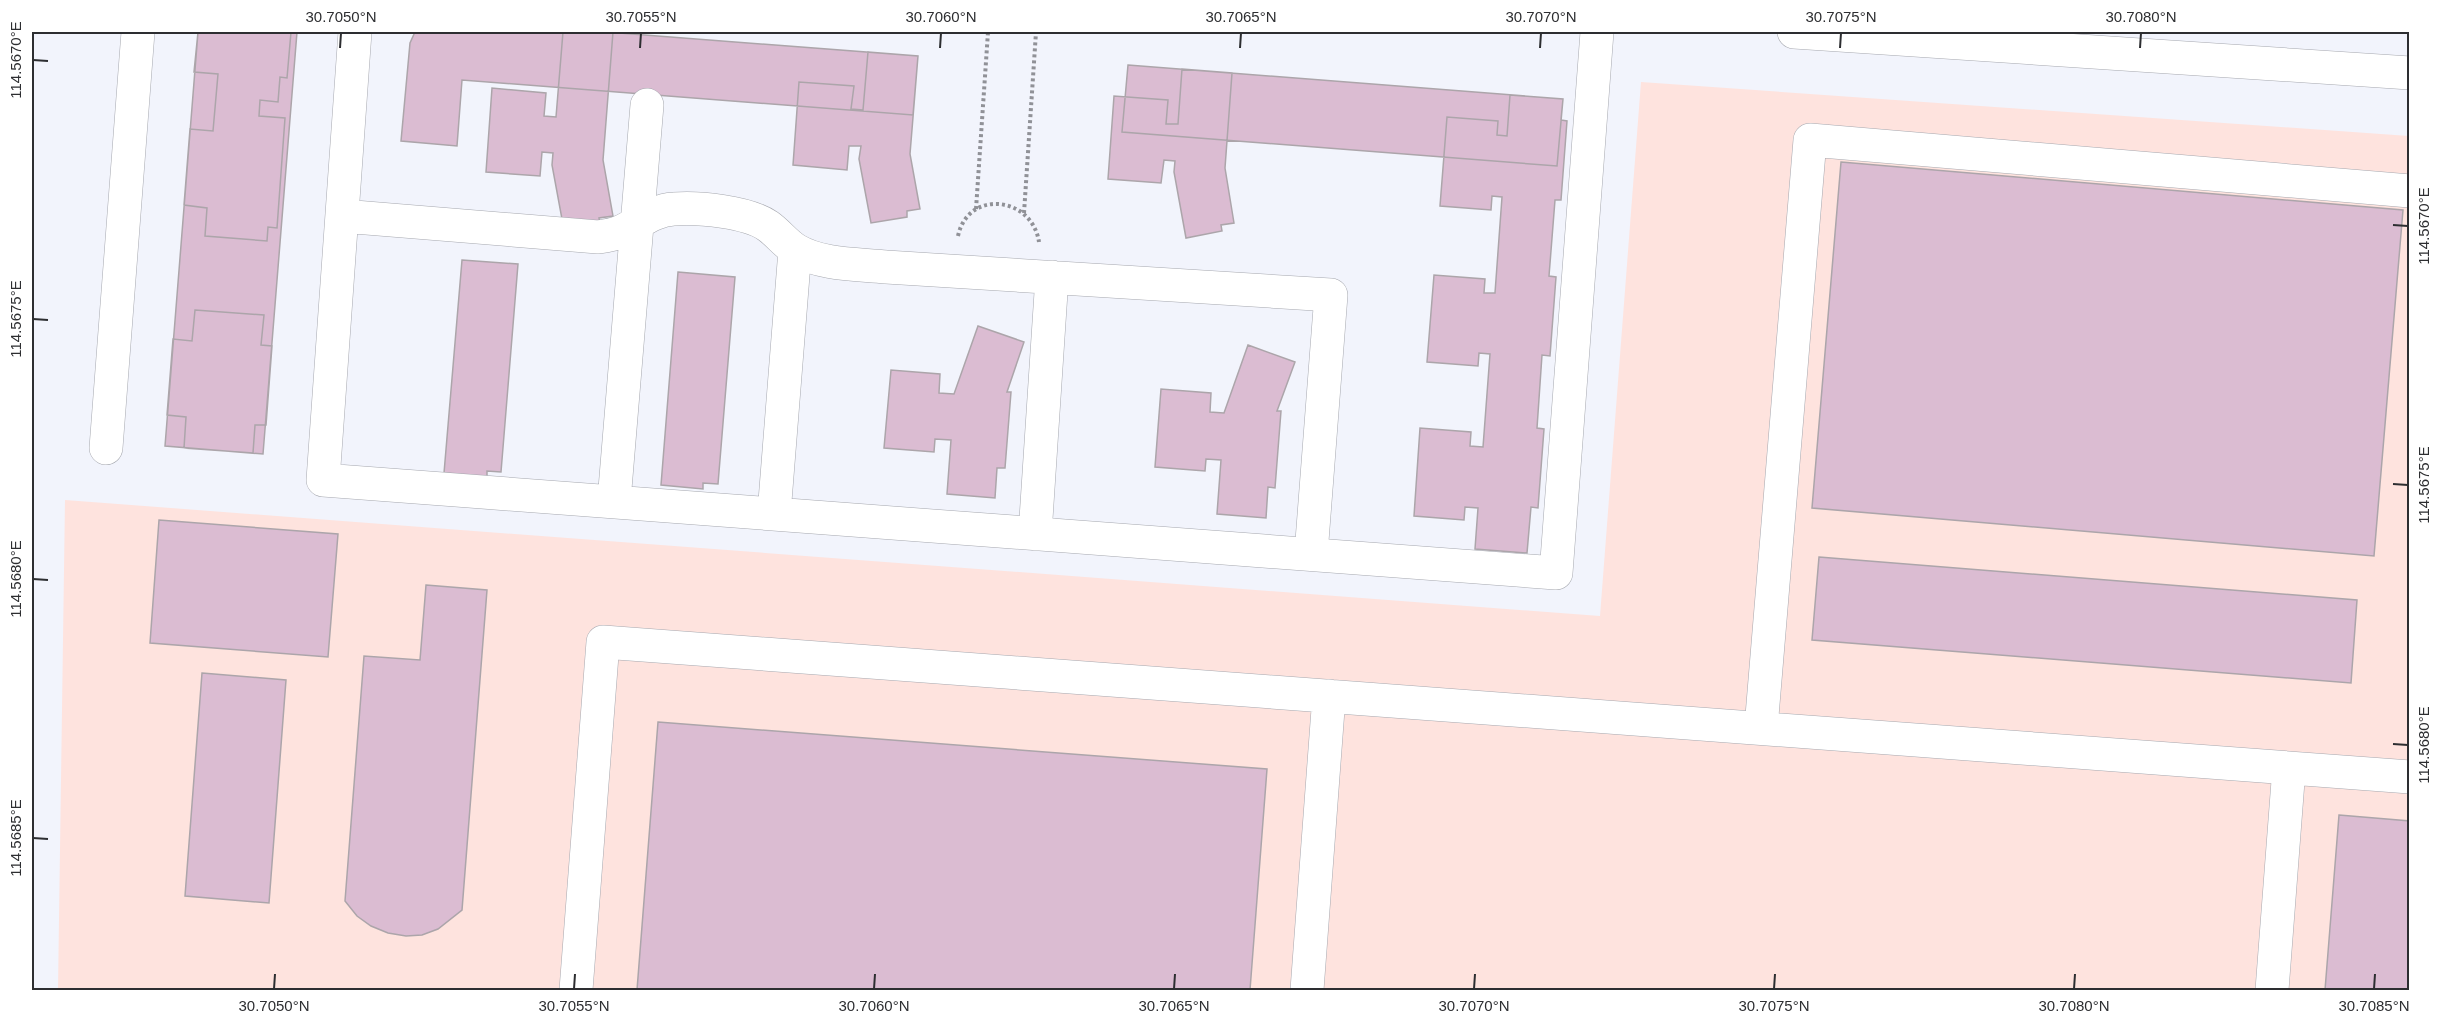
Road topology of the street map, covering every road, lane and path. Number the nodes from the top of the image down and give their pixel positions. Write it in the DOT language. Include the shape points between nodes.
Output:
graph roads {
  1 [pos="138,32"];
  2 [pos="355,32"];
  3 [pos="988,32"];
  4 [pos="1036,32"];
  5 [pos="1597,32"];
  6 [pos="1794,32"];
  7 [pos="2409,73"];
  8 [pos="647,105"];
  9 [pos="2409,191"];
  10 [pos="976,210"];
  11 [pos="1024,213"];
  12 [pos="342,216"];
  13 [pos="637,222"];
  14 [pos="795,250"];
  15 [pos="969,272"];
  16 [pos="1039,277"];
  17 [pos="106,448"];
  18 [pos="614,501"];
  19 [pos="774,514"];
  20 [pos="1035,534"];
  21 [pos="1311,554"];
  22 [pos="1329,696"];
  23 [pos="1761,728"];
  24 [pos="2289,768"];
  25 [pos="2409,777"];
  26 [pos="576,990"];
  27 [pos="1307,990"];
  28 [pos="2272,990"];
  1 -- 17 [label="street"];
  2 -- 12 [label="street"];
  3 -- 10 [label="path"];
  4 -- 11 [label="path"];
  5 -- 21 [label="street" via="1556,573"];
  6 -- 7 [label="street"];
  8 -- 13 [label="street"];
  9 -- 23 [label="street" via="1810,140"];
  10 -- 11 [label="path" via="995,203"];
  10 -- 15 [label="path" via="964,222 957,243 962,264"];
  11 -- 16 [label="path" via="1036,228 1039,241 1034,266"];
  12 -- 13 [label="street" via="598,237 618,233"];
  12 -- 18 [label="street" via="323,480"];
  13 -- 14 [label="street" via="656,212 676,209 730,213 757,219"];
  13 -- 18 [label="street"];
  14 -- 15 [label="street" via="818,259"];
  14 -- 19 [label="street"];
  15 -- 16 [label="street"];
  16 -- 20 [label="street"];
  16 -- 21 [label="street" via="1330,295"];
  18 -- 19 [label="street"];
  19 -- 20 [label="street"];
  20 -- 21 [label="street"];
  22 -- 23 [label="street"];
  22 -- 26 [label="street" via="603,642"];
  22 -- 27 [label="street"];
  23 -- 24 [label="street"];
  24 -- 25 [label="street"];
  24 -- 28 [label="street"];
}
